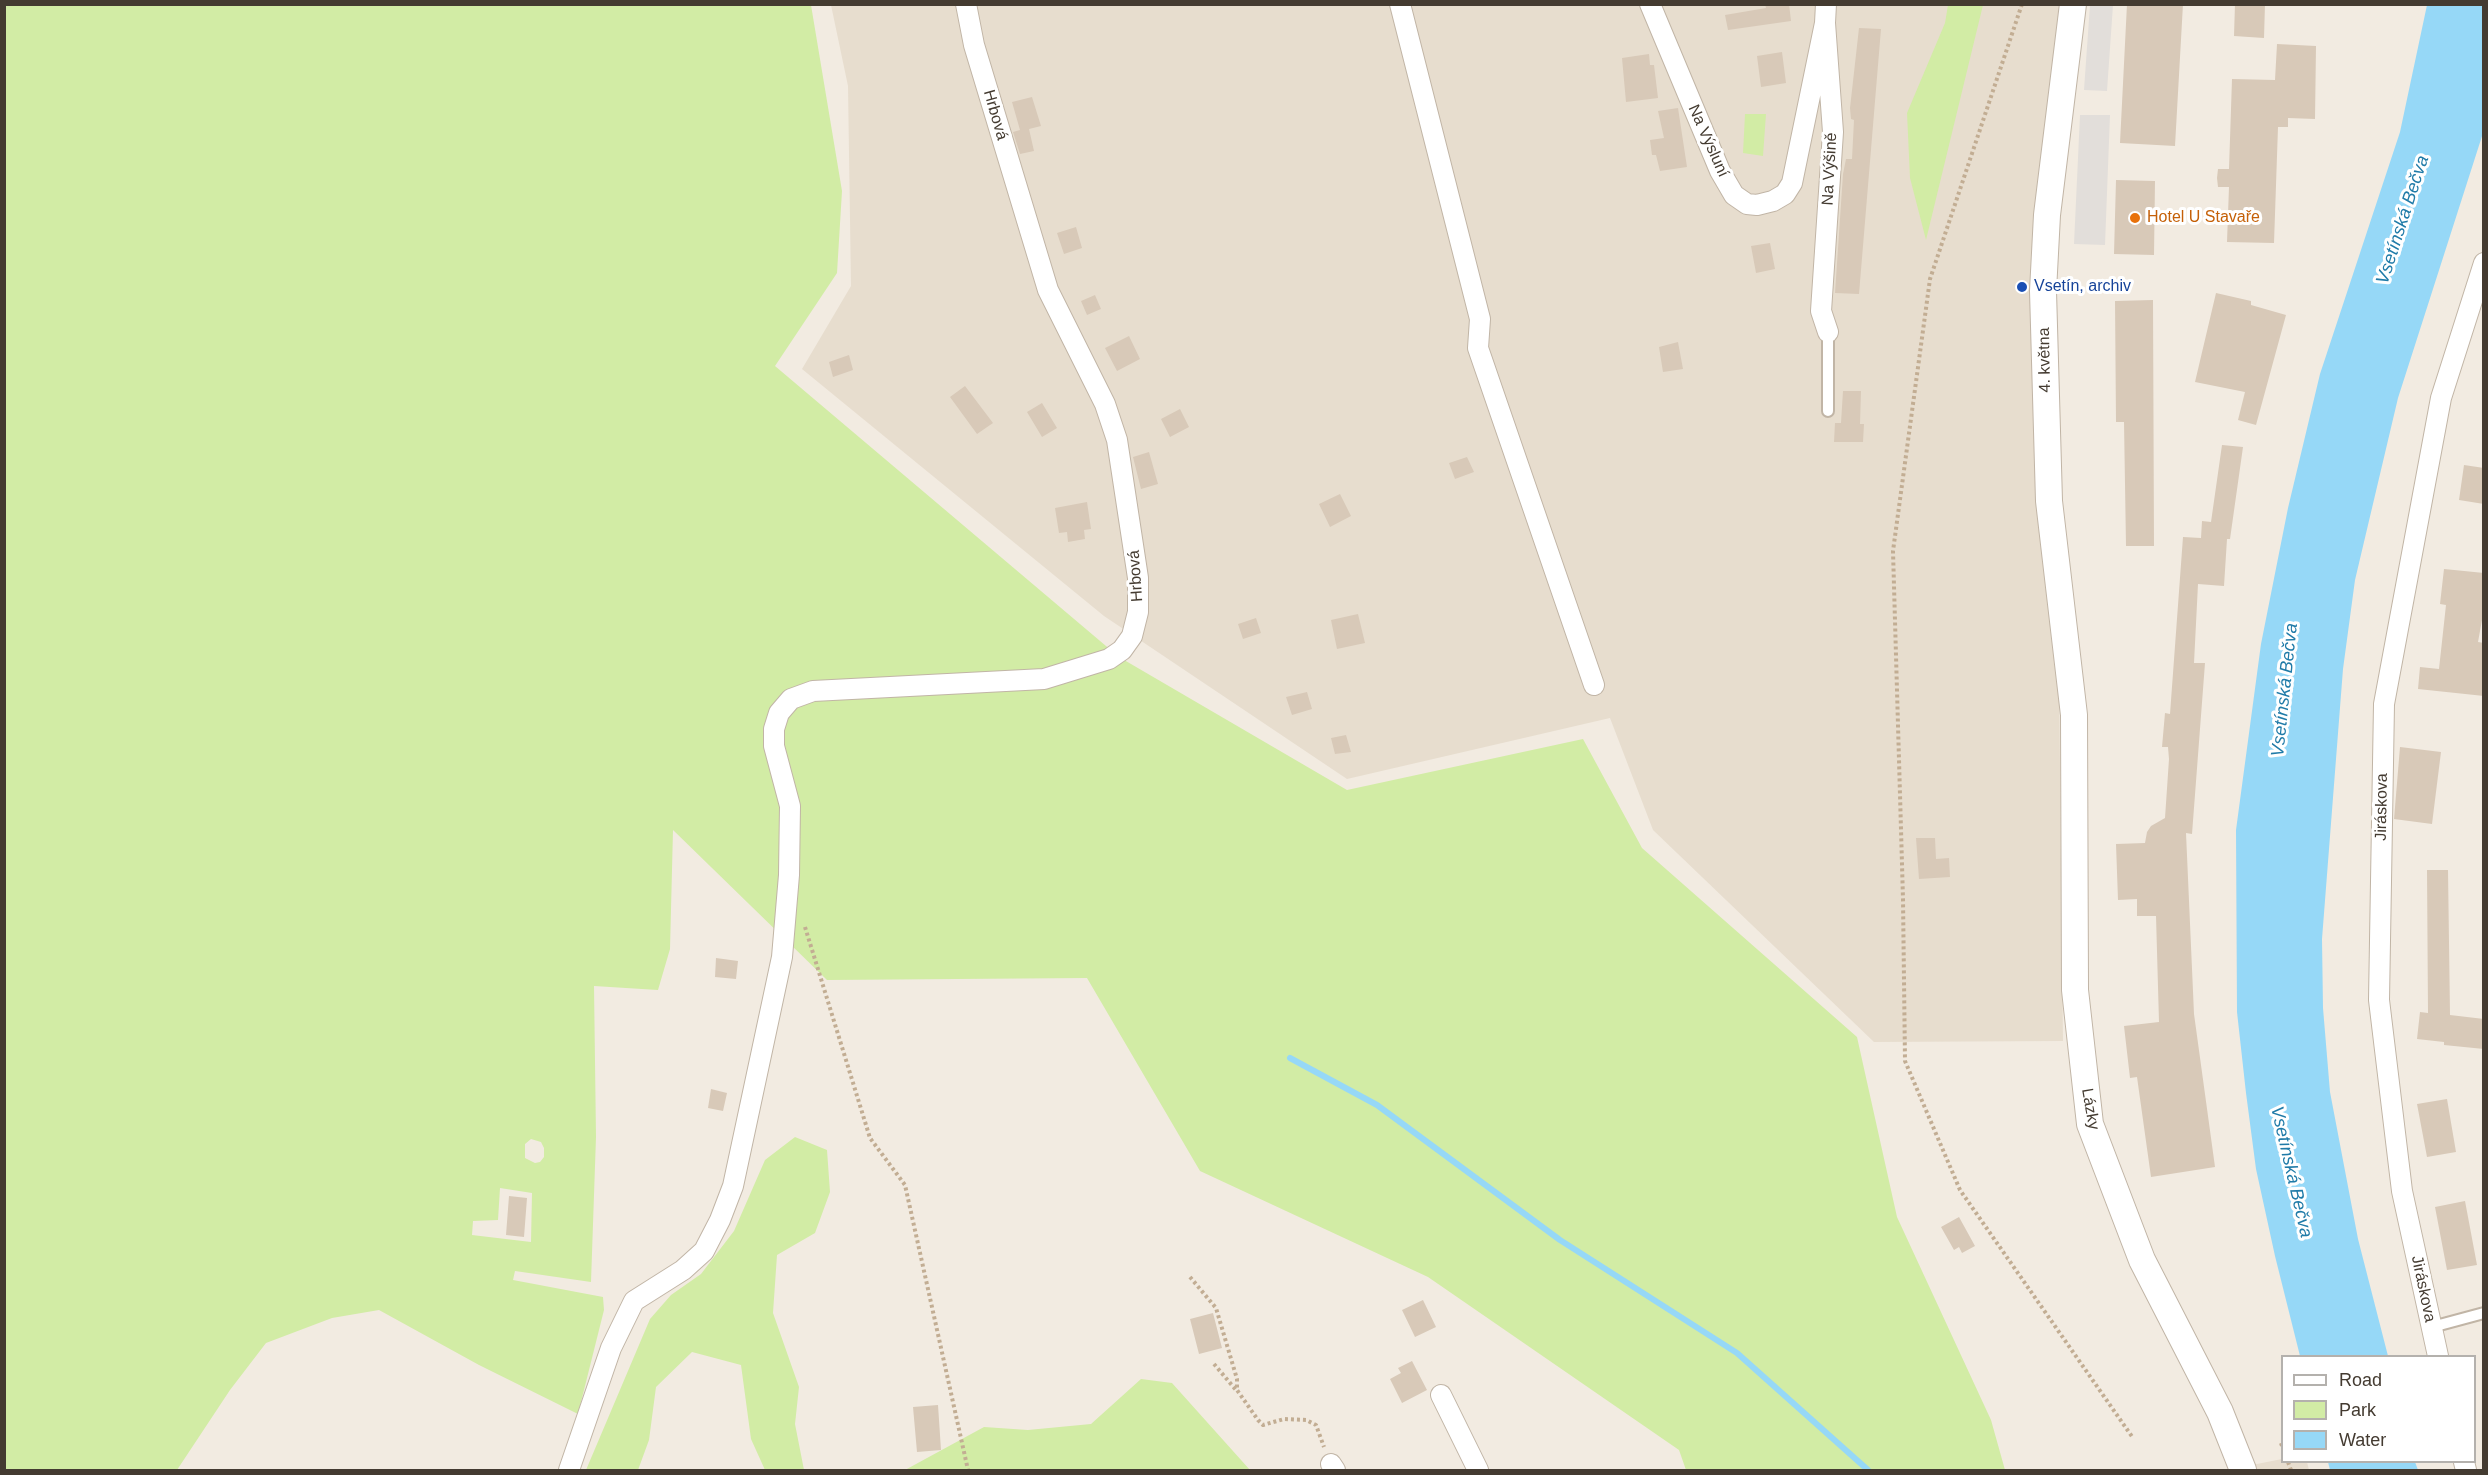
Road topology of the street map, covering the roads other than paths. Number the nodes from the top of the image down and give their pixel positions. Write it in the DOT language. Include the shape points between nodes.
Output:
graph roads {
  1 [pos="966,4"];
  2 [pos="1400,4"];
  3 [pos="1650,4"];
  4 [pos="2073,4"];
  5 [pos="1826,14"];
  6 [pos="2484,263"];
  7 [pos="1828,332"];
  8 [pos="1828,411"];
  9 [pos="1594,685"];
  10 [pos="2074,715"];
  11 [pos="2484,1313"];
  12 [pos="2432,1327"];
  13 [pos="2438,1355"];
  14 [pos="1441,1395"];
  15 [pos="569,1470"];
  16 [pos="1478,1470"];
  17 [pos="2243,1470"];
  1 -- 15 [label="street, Hrbová" via="974,45 1048,290 1105,404 1117,440 1137,568 1138,612 1132,636 1109,659 1044,679 813,691 791,699 779,712 774,746 790,806 782,957 728,1197 704,1251 683,1270 634,1301 611,1348"];
  2 -- 9 [label="street" via="1480,319 1478,348"];
  3 -- 5 [label="street, Na Výsluní" via="1720,171 1734,195 1747,204 1757,205 1785,194 1792,183"];
  4 -- 10 [label="street, 4. května" via="2047,215 2043,291 2049,501"];
  5 -- 7 [label="street, Na Výšině" via="1833,132 1821,311"];
  6 -- 12 [label="street, Jiráskova" via="2441,398 2384,704 2379,1000 2402,1191"];
  7 -- 8 [label="lane"];
  10 -- 17 [label="street, Lázky" via="2075,990 2090,1124 2142,1260 2220,1412"];
  11 -- 12 [label="lane"];
  12 -- 13 [label="street, Jiráskova"];
  14 -- 16 [label="street"];
}
